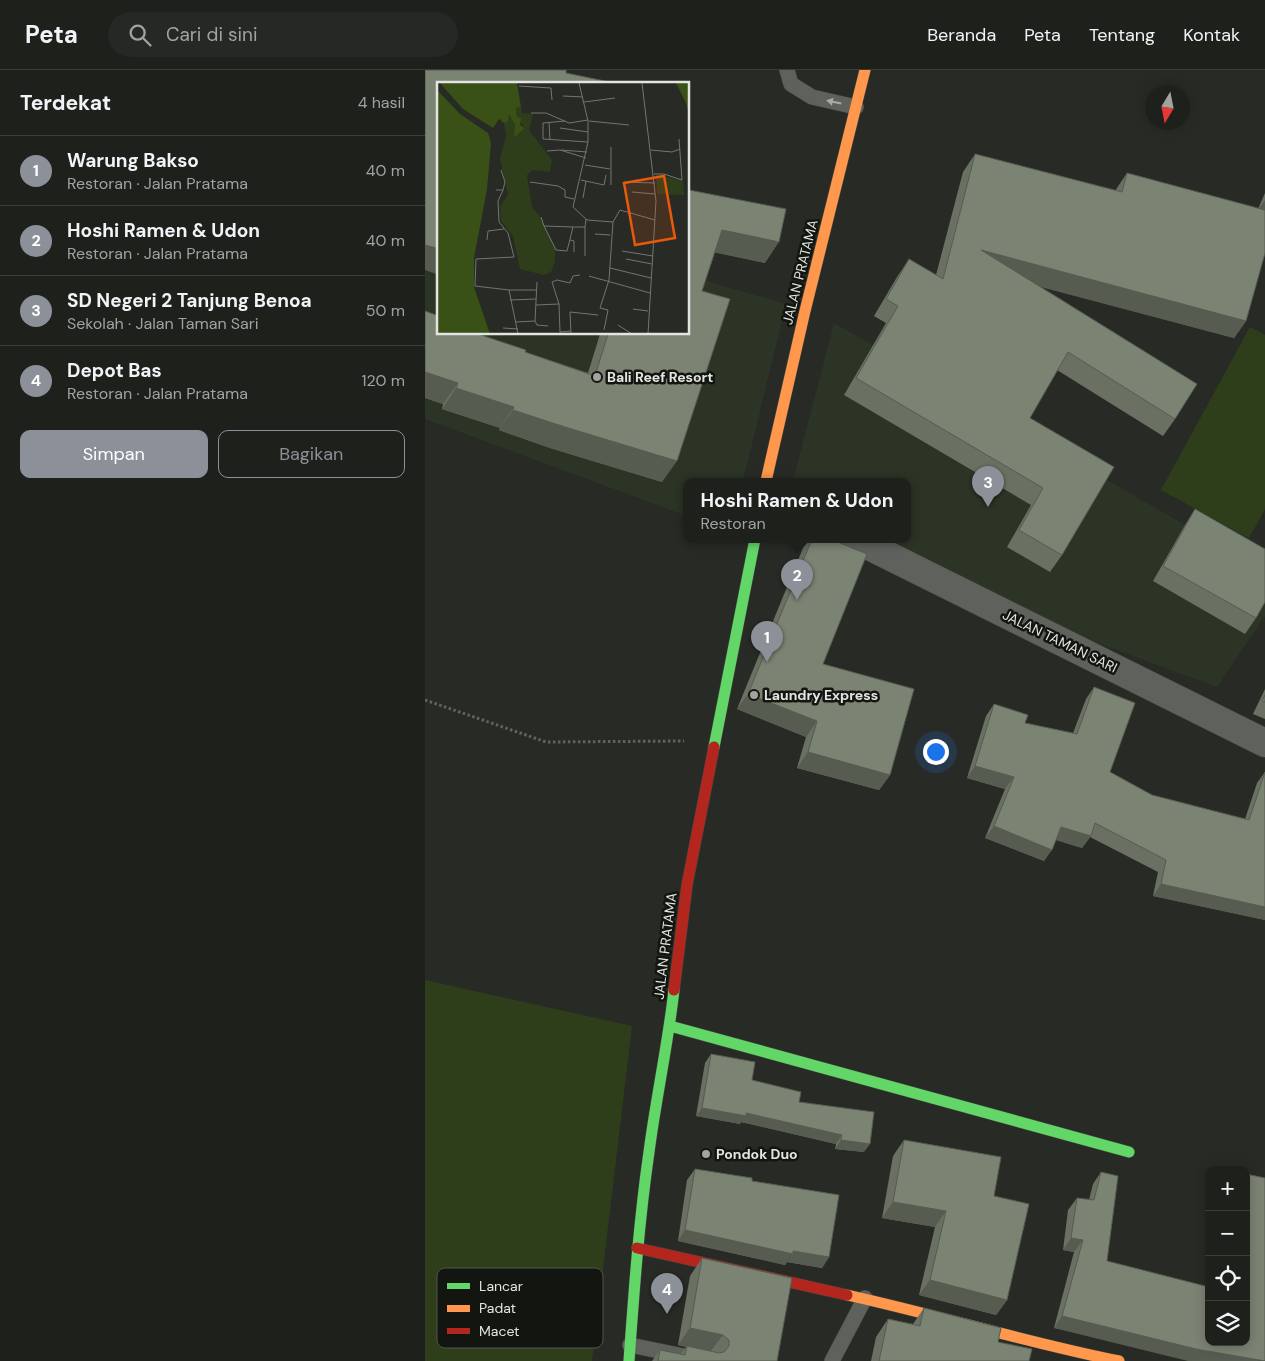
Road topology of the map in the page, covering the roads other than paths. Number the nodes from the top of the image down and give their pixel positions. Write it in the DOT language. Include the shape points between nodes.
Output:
graph roads {
  1 [pos="787,70"];
  2 [pos="865,70"];
  3 [pos="856,107"];
  4 [pos="768,478"];
  5 [pos="754,543"];
  6 [pos="863,543"];
  7 [pos="1265,743"];
  8 [pos="670,1026"];
  9 [pos="1129,1152"];
  10 [pos="637,1248"];
  11 [pos="865,1298"];
  12 [pos="631,1345"];
  13 [pos="1083,1358"];
  14 [pos="629,1361"];
  15 [pos="708,1361"];
  16 [pos="832,1361"];
  17 [pos="1119,1361"];
  3 -- 1 [label="lane, one-way" via="812,97 791,84"];
  2 -- 3 [label="street, JALAN PRATAMA"];
  3 -- 4 [label="street, JALAN PRATAMA"];
  5 -- 8 [label="street, JALAN PRATAMA" via="687,885"];
  6 -- 7 [label="street, JALAN TAMAN SARI"];
  8 -- 9 [label="street"];
  8 -- 10 [label="street, JALAN PRATAMA"];
  10 -- 11 [label="street"];
  10 -- 12 [label="street, JALAN PRATAMA"];
  11 -- 13 [label="street"];
  11 -- 16 [label="lane"];
  12 -- 14 [label="street, JALAN PRATAMA"];
  12 -- 15 [label="lane"];
  13 -- 17 [label="street"];
}
